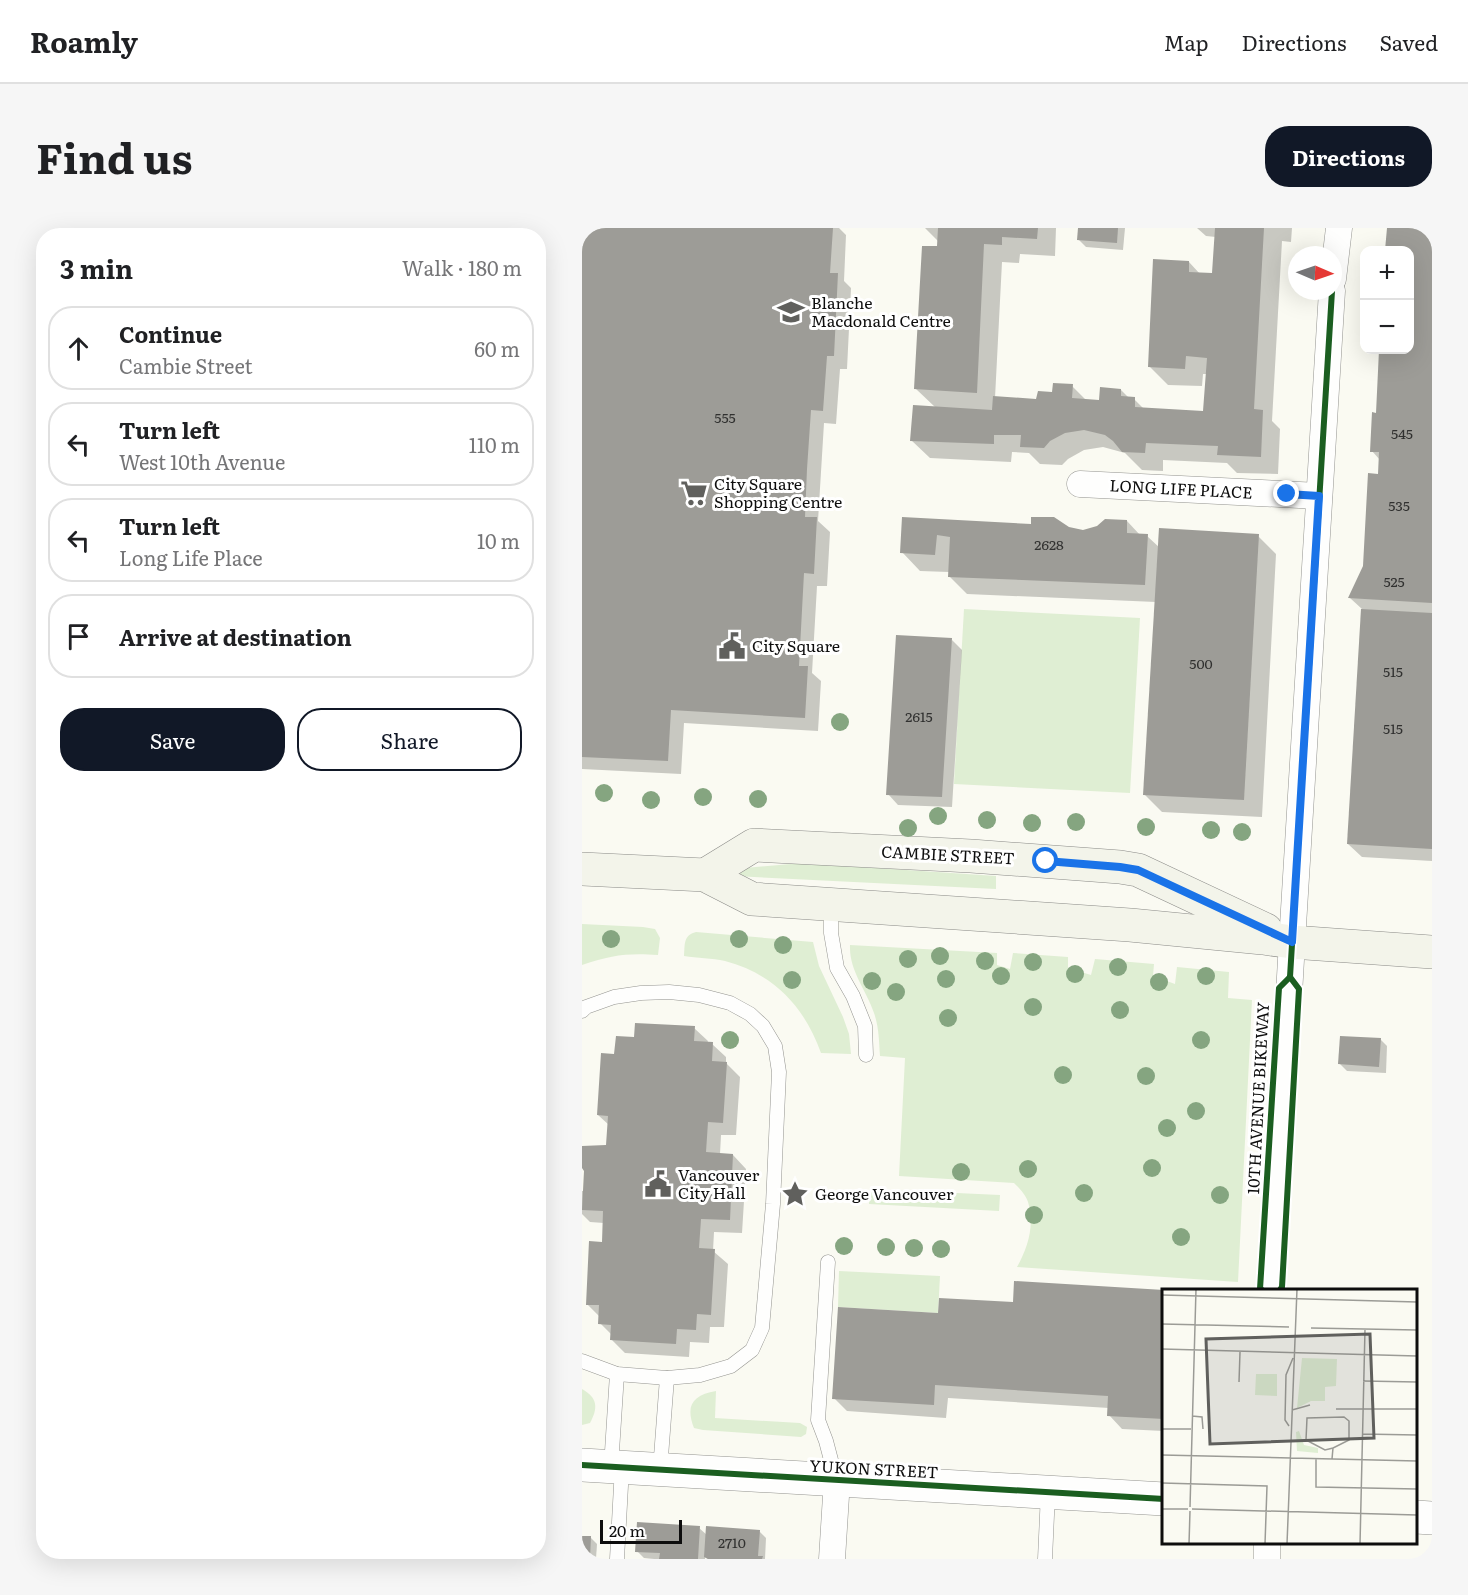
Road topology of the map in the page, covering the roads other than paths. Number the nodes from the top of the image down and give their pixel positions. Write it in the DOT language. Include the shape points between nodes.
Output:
graph roads {
  1 [pos="1339,228"];
  2 [pos="1337,246"];
  3 [pos="1331,300"];
  4 [pos="1080,484"];
  5 [pos="1319,496"];
  6 [pos="582,869"];
  7 [pos="705,875"];
  8 [pos="831,903"];
  9 [pos="1292,942"];
  10 [pos="1432,952"];
  11 [pos="582,1011"];
  12 [pos="866,1055"];
  13 [pos="828,1262"];
  14 [pos="1272,1289"];
  15 [pos="582,1361"];
  16 [pos="617,1374"];
  17 [pos="667,1378"];
  18 [pos="605,1466"];
  19 [pos="660,1470"];
  20 [pos="837,1480"];
  21 [pos="1048,1493"];
  22 [pos="1162,1499"];
  23 [pos="1417,1517"];
  24 [pos="1432,1518"];
  25 [pos="1268,1544"];
  26 [pos="616,1559"];
  27 [pos="832,1559"];
  28 [pos="1045,1559"];
  29 [pos="1267,1559"];
  1 -- 2 [label="street"];
  3 -- 5 [label="street"];
  4 -- 5 [label="street, LONG LIFE PLACE"];
  5 -- 9 [label="street"];
  6 -- 7 [label="main road, CAMBIE STREET"];
  7 -- 8 [label="main road, CAMBIE STREET" via="752,899"];
  7 -- 9 [label="main road, CAMBIE STREET" via="754,845 1120,867 1138,870"];
  8 -- 9 [label="main road, CAMBIE STREET" via="1130,925"];
  8 -- 12 [label="lane" via="837,968 865,1026"];
  9 -- 10 [label="main road, CAMBIE STREET"];
  9 -- 14 [label="street"];
  11 -- 17 [label="lane" via="614,997 641,993 699,995 730,1003 750,1014 775,1046 779,1072 762,1328 752,1350 731,1366 700,1375"];
  13 -- 20 [label="lane" via="818,1420"];
  15 -- 16 [label="lane"];
  16 -- 17 [label="lane"];
  16 -- 18 [label="lane"];
  17 -- 19 [label="lane"];
  18 -- 19 [label="street, YUKON STREET"];
  18 -- 26 [label="lane"];
  19 -- 20 [label="street, YUKON STREET"];
  20 -- 21 [label="street, YUKON STREET"];
  20 -- 27 [label="street"];
  21 -- 22 [label="street, YUKON STREET"];
  21 -- 28 [label="lane"];
  23 -- 24 [label="street"];
  25 -- 29 [label="street"];
}
